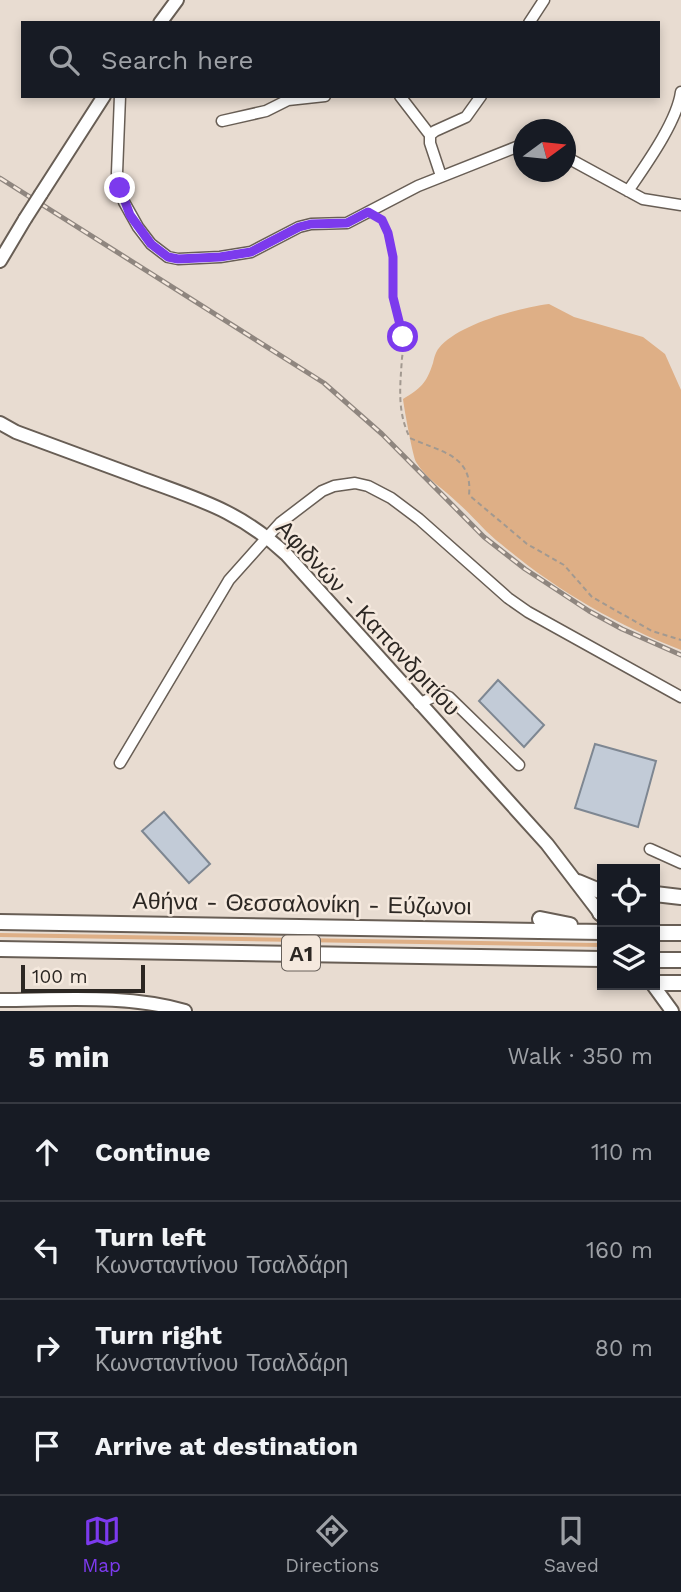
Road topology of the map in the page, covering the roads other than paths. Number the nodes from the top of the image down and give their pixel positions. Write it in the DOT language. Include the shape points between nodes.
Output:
graph roads {
  1 [pos="177,0"];
  2 [pos="544,0"];
  3 [pos="161,21"];
  4 [pos="530,21"];
  5 [pos="681,92"];
  6 [pos="103,98"];
  7 [pos="121,98"];
  8 [pos="306,98"];
  9 [pos="402,98"];
  10 [pos="480,98"];
  11 [pos="222,121"];
  12 [pos="430,135"];
  13 [pos="513,148"];
  14 [pos="576,163"];
  15 [pos="440,176"];
  16 [pos="628,191"];
  17 [pos="681,205"];
  18 [pos="0,261"];
  19 [pos="0,423"];
  20 [pos="266,536"];
  21 [pos="681,697"];
  22 [pos="419,704"];
  23 [pos="120,764"];
  24 [pos="519,765"];
  25 [pos="650,849"];
  26 [pos="681,863"];
  27 [pos="578,882"];
  28 [pos="597,890"];
  29 [pos="660,895"];
  30 [pos="681,897"];
  31 [pos="597,908"];
  32 [pos="434,918"];
  33 [pos="540,919"];
  34 [pos="0,922"];
  35 [pos="380,927"];
  36 [pos="597,932"];
  37 [pos="660,933"];
  38 [pos="681,933"];
  39 [pos="0,949"];
  40 [pos="435,956"];
  41 [pos="597,959"];
  42 [pos="597,960"];
  43 [pos="660,960"];
  44 [pos="681,960"];
  45 [pos="578,966"];
  46 [pos="486,967"];
  47 [pos="681,983"];
  48 [pos="660,984"];
  49 [pos="658,990"];
  50 [pos="0,1000"];
  51 [pos="185,1011"];
  52 [pos="672,1011"];
  1 -- 3 [label="main road"];
  2 -- 4 [label="street"];
  5 -- 16 [label="street" via="666,131"];
  6 -- 18 [label="main road, bridge"];
  7 -- 15 [label="street" via="117,173 124,202 151,244 168,257 251,252 299,227 347,223"];
  8 -- 11 [label="street"];
  9 -- 12 [label="street"];
  10 -- 12 [label="street" via="466,117"];
  12 -- 15 [label="street"];
  13 -- 15 [label="street"];
  14 -- 16 [label="street"];
  16 -- 17 [label="street" via="643,199"];
  19 -- 20 [label="main road, Αφιδνών - Καπανδριτίου" via="201,499"];
  20 -- 21 [label="street" via="322,491 345,484 368,486 419,519 528,612"];
  20 -- 22 [label="main road, Αφιδνών - Καπανδριτίου"];
  20 -- 23 [label="street" via="229,580"];
  22 -- 24 [label="street" via="436,696 449,697"];
  22 -- 27 [label="main road, Αφιδνών - Καπανδριτίου"];
  25 -- 26 [label="street"];
  27 -- 28 [label="highway"];
  27 -- 31 [label="main road, Αφιδνών - Καπανδριτίου"];
  29 -- 30 [label="highway"];
  32 -- 35 [label="highway"];
  33 -- 36 [label="highway"];
  34 -- 35 [label="highway, Αθήνα - Θεσσαλονίκη - Εύζωνοι / Α1"];
  35 -- 36 [label="highway, Αθήνα - Θεσσαλονίκη - Εύζωνοι / Α1"];
  37 -- 38 [label="highway"];
  39 -- 40 [label="highway, Α1"];
  40 -- 41 [label="highway, Α1"];
  40 -- 46 [label="highway"];
  42 -- 45 [label="highway"];
  43 -- 44 [label="highway"];
  47 -- 48 [label="highway"];
  49 -- 52 [label="main road"];
  50 -- 51 [label="main road" via="106,1000"];
}
